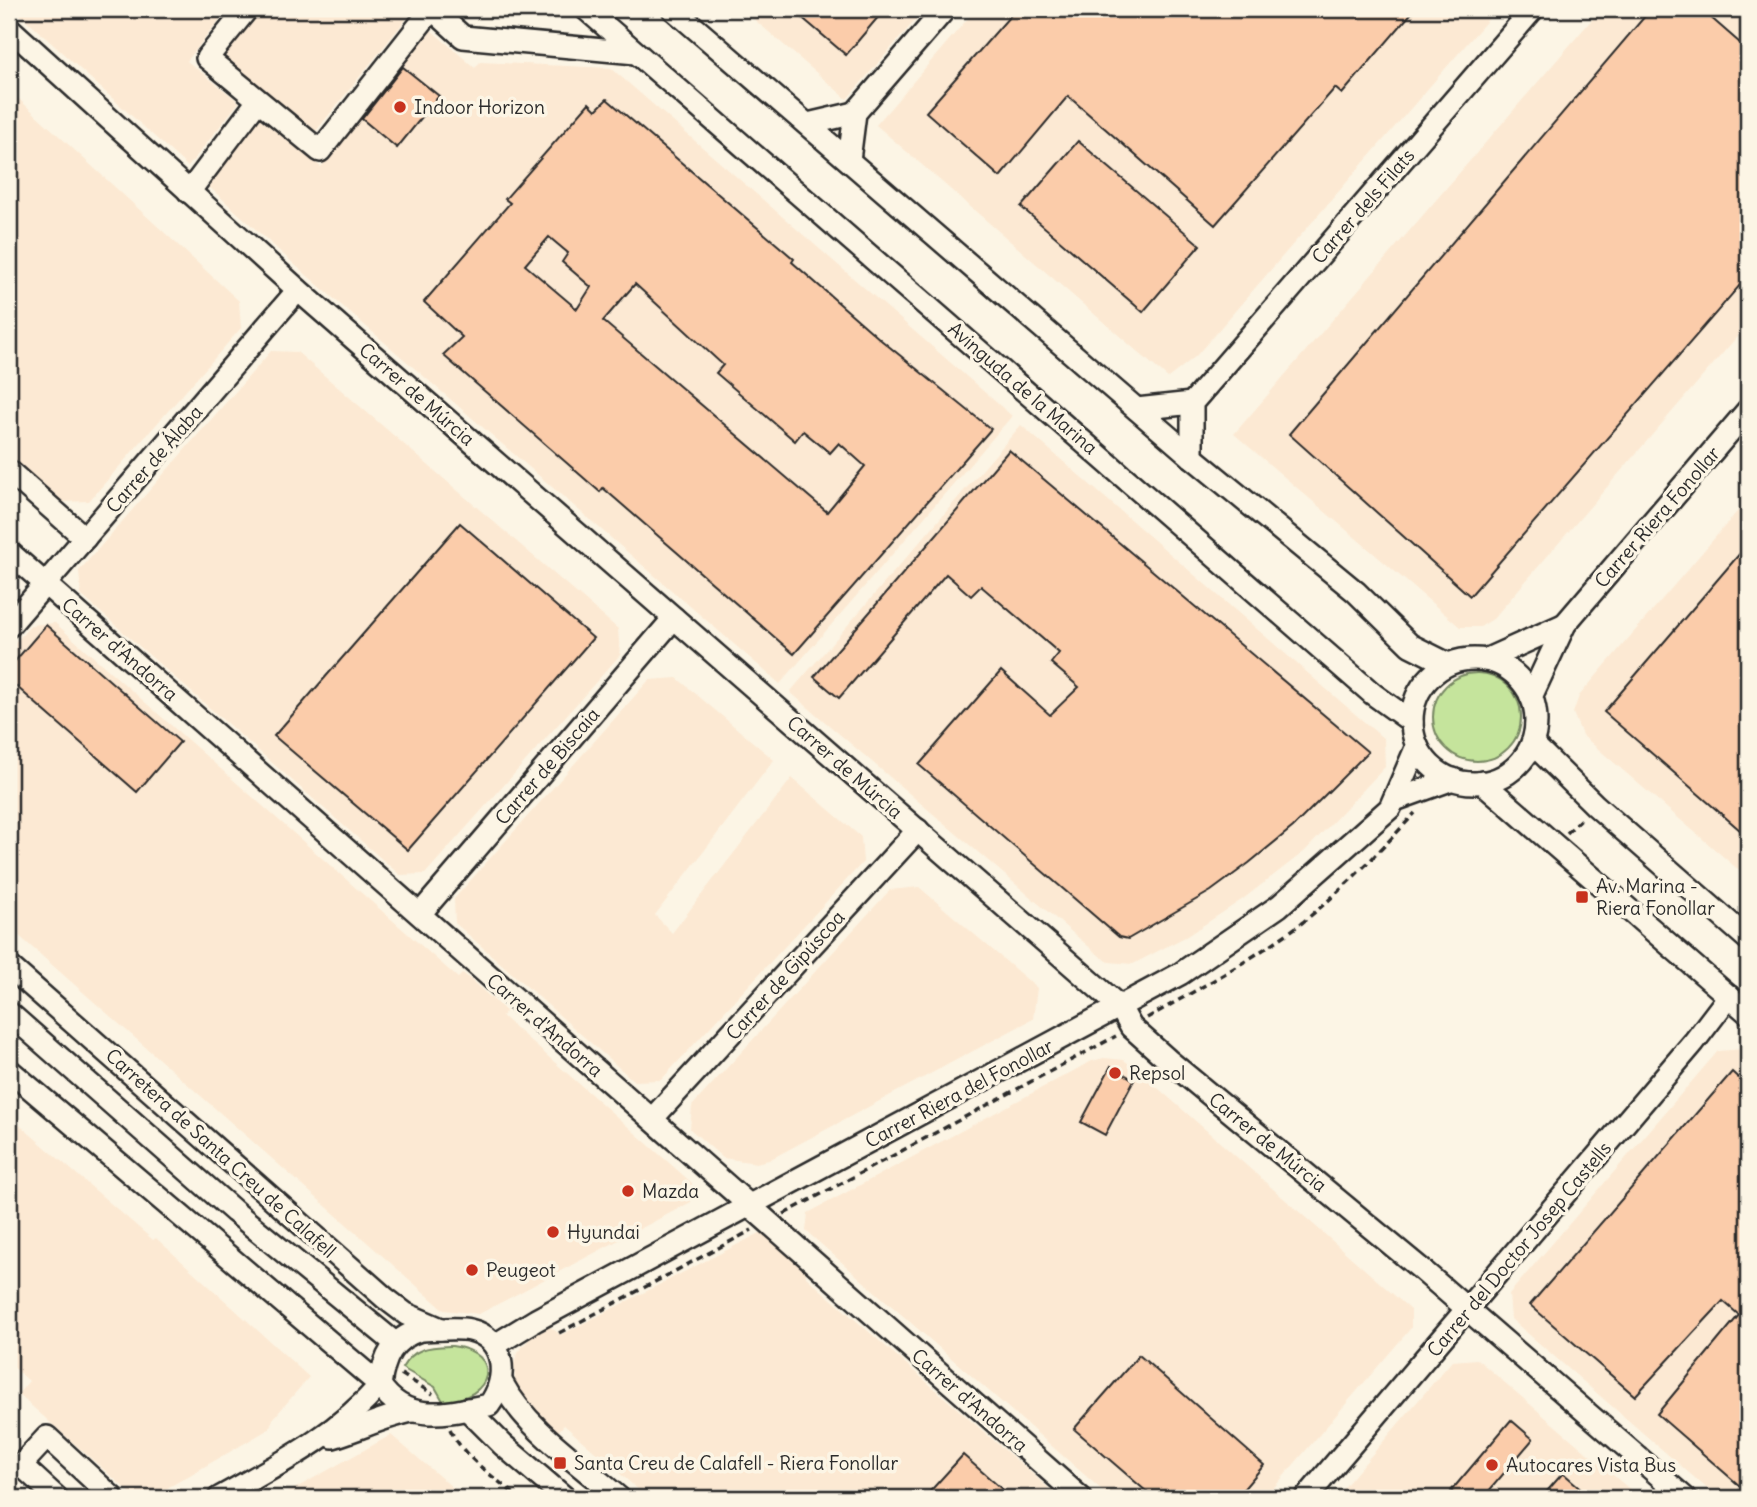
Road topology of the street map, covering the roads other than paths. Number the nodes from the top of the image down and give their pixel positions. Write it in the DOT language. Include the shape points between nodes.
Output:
graph roads {
  1 [pos="247,9"];
  2 [pos="432,9"];
  3 [pos="586,9"];
  4 [pos="673,9"];
  5 [pos="944,9"];
  6 [pos="1533,9"];
  7 [pos="9,28"];
  8 [pos="636,53"];
  9 [pos="257,102"];
  10 [pos="855,113"];
  11 [pos="808,124"];
  12 [pos="849,160"];
  13 [pos="189,192"];
  14 [pos="298,290"];
  15 [pos="1192,402"];
  16 [pos="1137,409"];
  17 [pos="1748,410"];
  18 [pos="1192,457"];
  19 [pos="9,471"];
  20 [pos="85,538"];
  21 [pos="9,552"];
  22 [pos="46,584"];
  23 [pos="674,618"];
  24 [pos="1565,624"];
  25 [pos="9,626"];
  26 [pos="1485,660"];
  27 [pos="1448,664"];
  28 [pos="1531,697"];
  29 [pos="1412,722"];
  30 [pos="1532,743"];
  31 [pos="1417,746"];
  32 [pos="1453,779"];
  33 [pos="1482,782"];
  34 [pos="1395,800"];
  35 [pos="918,830"];
  36 [pos="419,914"];
  37 [pos="1748,939"];
  38 [pos="9,966"];
  39 [pos="1728,996"];
  40 [pos="1120,1007"];
  41 [pos="9,1013"];
  42 [pos="1748,1013"];
  43 [pos="9,1070"];
  44 [pos="652,1119"];
  45 [pos="751,1206"];
  46 [pos="1468,1309"];
  47 [pos="441,1329"];
  48 [pos="395,1343"];
  49 [pos="495,1345"];
  50 [pos="502,1383"];
  51 [pos="380,1385"];
  52 [pos="467,1409"];
  53 [pos="413,1411"];
  54 [pos="320,1440"];
  55 [pos="58,1498"];
  56 [pos="113,1498"];
  57 [pos="219,1498"];
  58 [pos="565,1498"];
  59 [pos="619,1498"];
  60 [pos="1081,1498"];
  61 [pos="1306,1498"];
  62 [pos="1685,1498"];
  1 -- 9 [label="street" via="207,58"];
  2 -- 8 [label="street" via="463,37"];
  2 -- 9 [label="street" via="320,151"];
  3 -- 8 [label="street, Avinguda de la Marina"];
  4 -- 11 [label="street"];
  5 -- 10 [label="street"];
  6 -- 15 [label="street, Carrer dels Filats"];
  7 -- 13 [label="street, Carrer de Múrcia"];
  8 -- 29 [label="street, Avinguda de la Marina" via="1373,694"];
  9 -- 13 [label="street"];
  10 -- 11 [label="street"];
  10 -- 12 [label="street"];
  11 -- 12 [label="street"];
  12 -- 16 [label="street"];
  13 -- 14 [label="street, Carrer de Múrcia"];
  14 -- 20 [label="street, Carrer de Álaba"];
  14 -- 23 [label="street, Carrer de Múrcia"];
  15 -- 16 [label="street"];
  15 -- 18 [label="street"];
  16 -- 18 [label="street"];
  17 -- 24 [label="street, Carrer Riera Fonollar"];
  18 -- 27 [label="street" via="1356,592 1409,645"];
  19 -- 20 [label="street"];
  20 -- 22 [label="street, Carrer de Álaba"];
  21 -- 22 [label="street, Carrer d'Andorra"];
  22 -- 25 [label="street, Carrer de Álaba"];
  22 -- 36 [label="street, Carrer d'Andorra"];
  23 -- 35 [label="street, Carrer de Múrcia"];
  23 -- 36 [label="street, Carrer de Biscaia"];
  24 -- 26 [label="street, Carrer Riera Fonollar"];
  24 -- 28 [label="street, Carrer Riera Fonollar"];
  26 -- 27 [label="street"];
  26 -- 28 [label="street" via="1513,673"];
  27 -- 29 [label="street" via="1422,688"];
  28 -- 30 [label="street" via="1535,715"];
  29 -- 31 [label="street"];
  30 -- 33 [label="street" via="1512,769"];
  30 -- 37 [label="street" via="1595,805"];
  31 -- 32 [label="street" via="1432,766"];
  31 -- 34 [label="street"];
  32 -- 33 [label="street"];
  32 -- 34 [label="street"];
  33 -- 39 [label="street"];
  34 -- 40 [label="street, Carrer Riera del Fonollar" via="1279,906 1180,974"];
  35 -- 40 [label="street, Carrer de Múrcia"];
  35 -- 44 [label="street, Carrer de Gipúscoa"];
  36 -- 44 [label="street, Carrer d'Andorra"];
  38 -- 47 [label="street, Carretera de Santa Creu de Calafell" via="385,1298 406,1314"];
  39 -- 42 [label="street"];
  39 -- 46 [label="street, Carrer del Doctor Josep Castells"];
  40 -- 45 [label="street, Carrer Riera del Fonollar"];
  40 -- 46 [label="street, Carrer de Múrcia" via="1131,1027 1168,1060"];
  41 -- 48 [label="street, Carretera de Santa Creu de Calafell" via="235,1212"];
  43 -- 51 [label="street"];
  44 -- 45 [label="street, Carrer d'Andorra"];
  45 -- 49 [label="street, Carrer Riera del Fonollar"];
  45 -- 60 [label="street, Carrer d'Andorra"];
  46 -- 61 [label="street, Carrer del Doctor Josep Castells"];
  46 -- 62 [label="street, Carrer de Múrcia"];
  47 -- 48 [label="street" via="420,1330"];
  47 -- 49 [label="street" via="469,1330 488,1336"];
  48 -- 51 [label="street" via="385,1359"];
  49 -- 50 [label="street"];
  50 -- 52 [label="street" via="489,1405"];
  50 -- 59 [label="street" via="527,1418"];
  51 -- 53 [label="street" via="390,1401"];
  51 -- 54 [label="street" via="358,1410"];
  52 -- 53 [label="street"];
  52 -- 58 [label="street"];
  53 -- 54 [label="street"];
  54 -- 57 [label="street"];
  55 -- 56 [label="street" via="20,1465 47,1437"];
}
